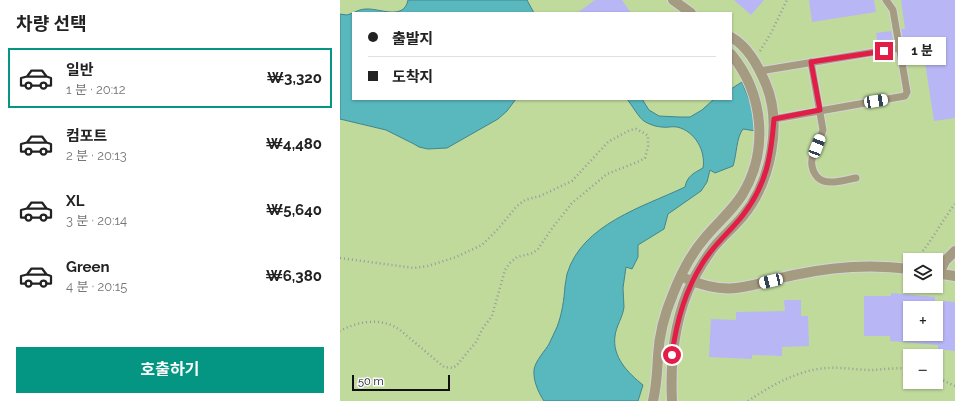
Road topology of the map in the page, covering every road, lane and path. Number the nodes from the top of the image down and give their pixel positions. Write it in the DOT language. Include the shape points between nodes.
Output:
graph roads {
  1 [pos="673,0"];
  2 [pos="787,0"];
  3 [pos="886,0"];
  4 [pos="690,12"];
  5 [pos="732,38"];
  6 [pos="899,48"];
  7 [pos="732,56"];
  8 [pos="754,61"];
  9 [pos="811,62"];
  10 [pos="760,72"];
  11 [pos="744,75"];
  12 [pos="820,110"];
  13 [pos="759,119"];
  14 [pos="774,119"];
  15 [pos="856,178"];
  16 [pos="955,204"];
  17 [pos="955,251"];
  18 [pos="922,253"];
  19 [pos="340,258"];
  20 [pos="943,265"];
  21 [pos="903,269"];
  22 [pos="943,274"];
  23 [pos="955,276"];
  24 [pos="681,277"];
  25 [pos="692,282"];
  26 [pos="340,331"];
  27 [pos="903,368"];
  28 [pos="943,380"];
  29 [pos="955,386"];
  30 [pos="654,401"];
  31 [pos="672,401"];
  32 [pos="748,401"];
  1 -- 4 [label="street"];
  2 -- 8 [label="path"];
  3 -- 6 [label="lane" via="893,10"];
  5 -- 8 [label="street" via="747,50"];
  6 -- 9 [label="lane"];
  6 -- 12 [label="lane" via="907,92 904,96"];
  7 -- 11 [label="street"];
  8 -- 10 [label="street"];
  9 -- 10 [label="lane"];
  9 -- 12 [label="lane"];
  10 -- 11 [label="street"];
  10 -- 14 [label="street" via="770,96"];
  11 -- 13 [label="street" via="752,89"];
  12 -- 14 [label="lane"];
  12 -- 15 [label="lane" via="823,130 811,163 813,172 818,179 825,182"];
  13 -- 14 [label="street"];
  13 -- 24 [label="street" via="757,156 749,182 741,197 702,240"];
  14 -- 25 [label="street" via="771,155 759,190 743,216 706,258"];
  16 -- 18 [label="path"];
  17 -- 20 [label="street"];
  19 -- 26 [label="path" via="414,268 456,257 482,245 525,200 572,181 608,142 636,129 648,136 645,158 607,174 572,203 538,249 510,262 505,270 492,316 476,342 461,362 453,368 444,367 400,330 384,322 358,323"];
  21 -- 25 [label="street" via="828,269 744,288 724,289"];
  22 -- 23 [label="street"];
  24 -- 25 [label="street"];
  24 -- 30 [label="street" via="672,295 662,327"];
  25 -- 31 [label="street" via="676,331 672,355"];
  27 -- 32 [label="path" via="826,368 802,373 777,383"];
  28 -- 29 [label="path"];
}
